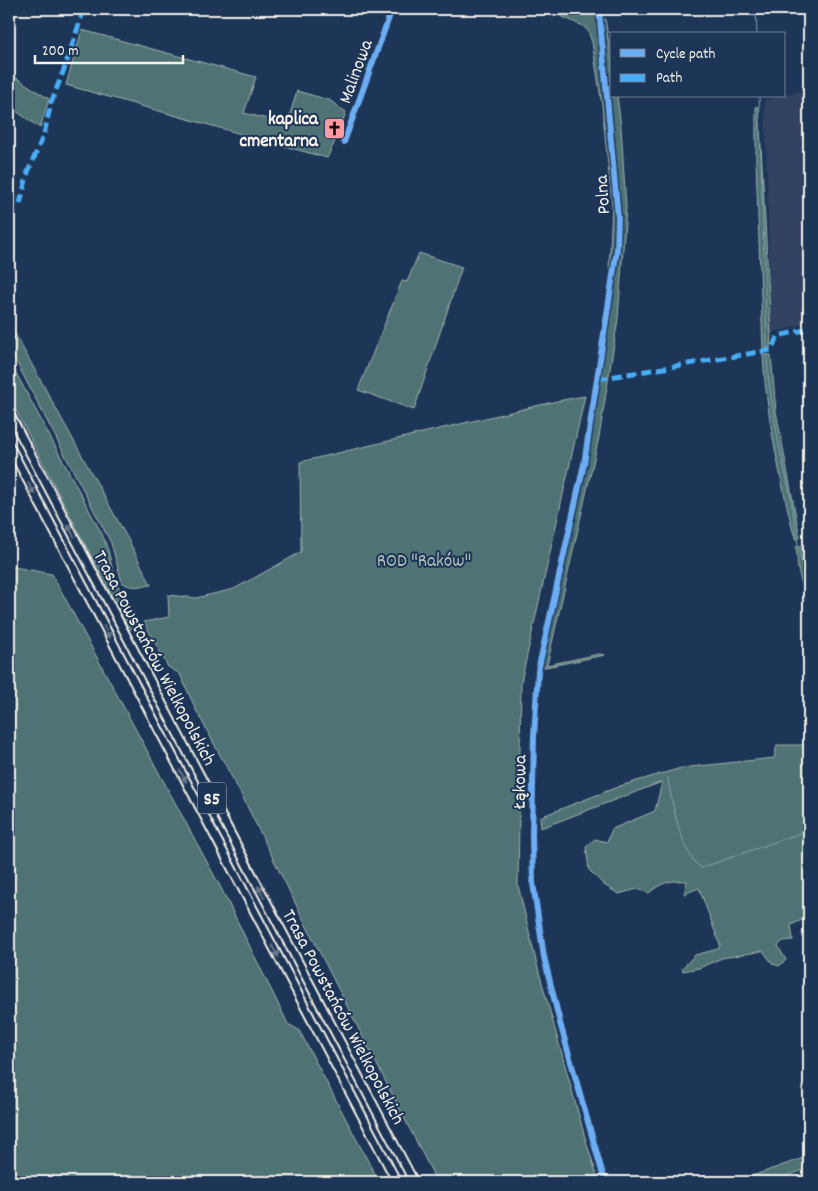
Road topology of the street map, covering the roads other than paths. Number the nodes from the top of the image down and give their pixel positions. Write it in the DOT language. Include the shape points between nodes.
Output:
graph roads {
  1 [pos="392,9"];
  2 [pos="598,9"];
  3 [pos="344,142"];
  4 [pos="598,379"];
  5 [pos="9,413"];
  6 [pos="9,445"];
  7 [pos="397,1182"];
  8 [pos="414,1182"];
  9 [pos="605,1182"];
  1 -- 3 [label="street, Malinowa"];
  2 -- 4 [label="street, Polna" via="618,218 614,276"];
  4 -- 9 [label="street, Łąkowa" via="584,464 538,671 532,883 544,958"];
  8 -- 5 [label="highway, Trasa Powstańców Wielkopolskich / S5, one-way"];
  6 -- 7 [label="highway, Trasa Powstańców Wielkopolskich / S5, one-way"];
}
